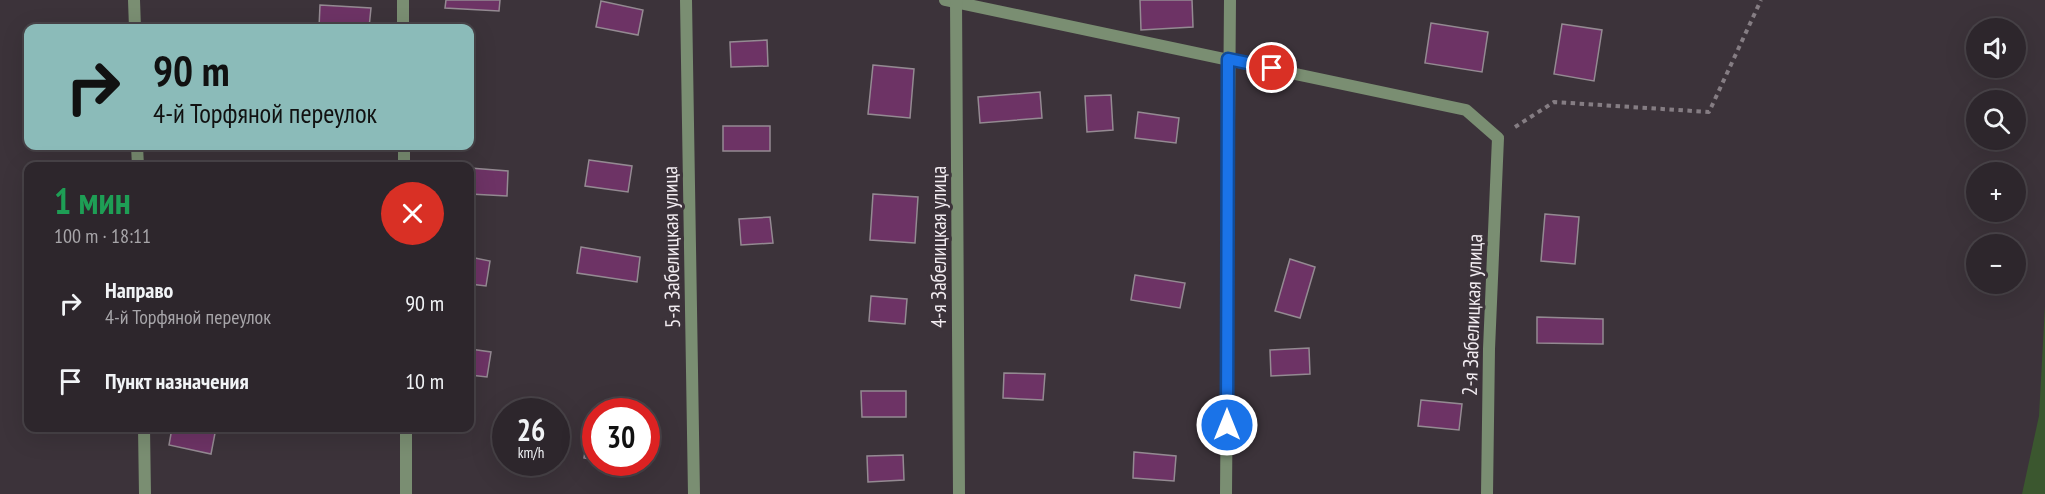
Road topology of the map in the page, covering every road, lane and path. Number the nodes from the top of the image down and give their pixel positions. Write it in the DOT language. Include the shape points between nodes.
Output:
graph roads {
  1 [pos="134,0"];
  2 [pos="403,0"];
  3 [pos="686,0"];
  4 [pos="1230,0"];
  5 [pos="1761,0"];
  6 [pos="953,1"];
  7 [pos="135,24"];
  8 [pos="403,24"];
  9 [pos="1228,59"];
  10 [pos="1498,138"];
  11 [pos="144,432"];
  12 [pos="406,432"];
  13 [pos="145,494"];
  14 [pos="406,494"];
  15 [pos="694,494"];
  16 [pos="959,494"];
  17 [pos="1226,494"];
  18 [pos="1487,494"];
  1 -- 7 [label="street"];
  2 -- 8 [label="street"];
  3 -- 15 [label="street, 5-я Забелицкая улица"];
  4 -- 9 [label="street"];
  5 -- 10 [label="path" via="1709,112 1554,102"];
  6 -- 9 [label="street"];
  6 -- 16 [label="street, 4-я Забелицкая улица"];
  9 -- 10 [label="street" via="1466,110"];
  9 -- 17 [label="street"];
  10 -- 18 [label="street, 2-я Забелицкая улица"];
  11 -- 13 [label="street"];
  12 -- 14 [label="street"];
}
